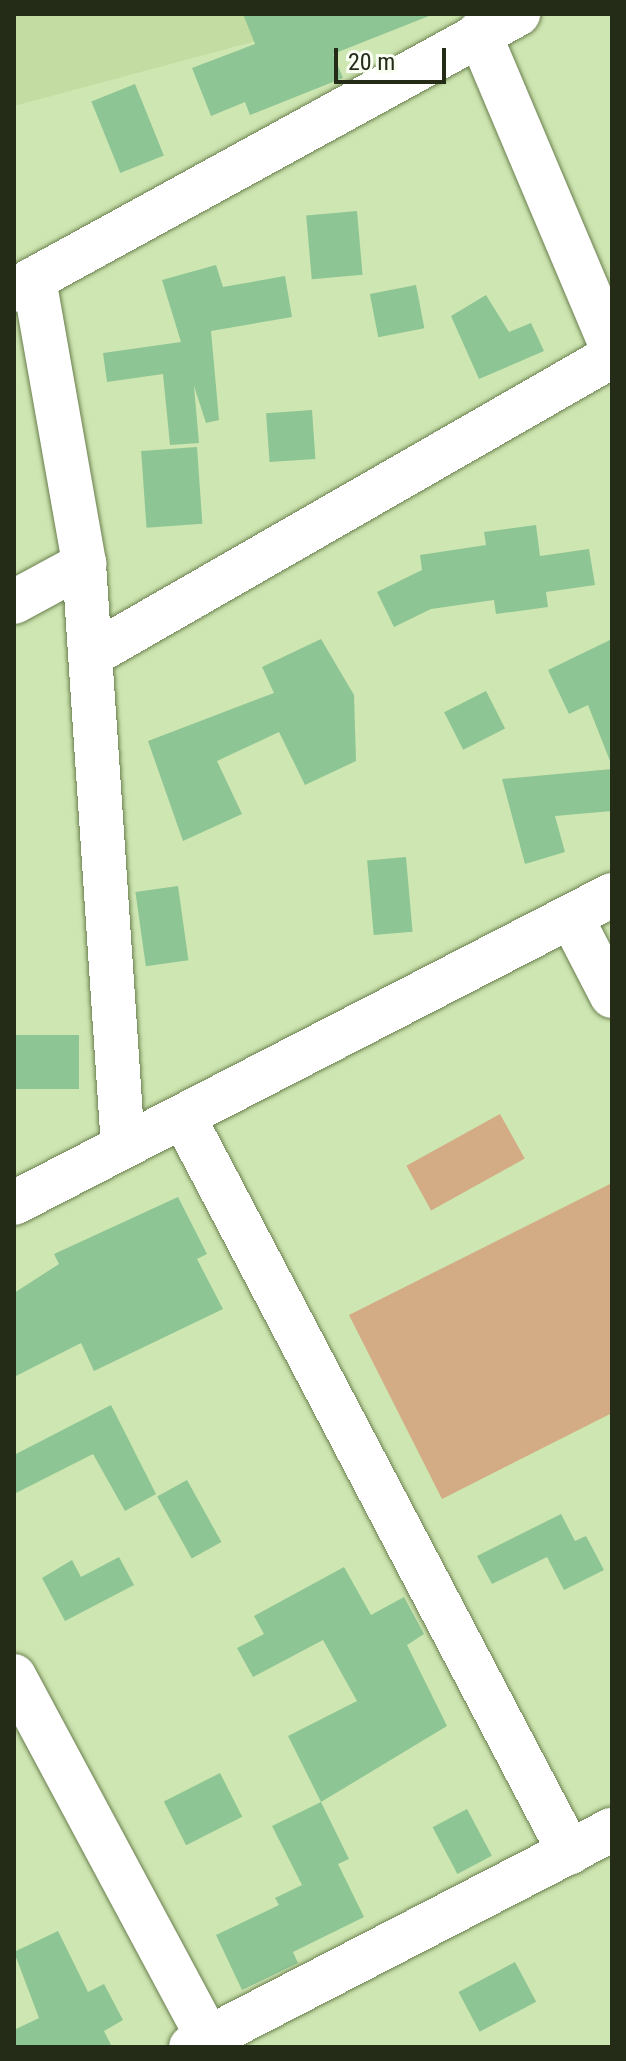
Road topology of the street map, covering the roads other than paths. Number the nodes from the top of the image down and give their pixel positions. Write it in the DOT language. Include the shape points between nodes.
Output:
graph roads {
  1 [pos="518,14"];
  2 [pos="479,33"];
  3 [pos="24,284"];
  4 [pos="612,348"];
  5 [pos="612,356"];
  6 [pos="84,564"];
  7 [pos="14,602"];
  8 [pos="91,655"];
  9 [pos="612,895"];
  10 [pos="571,917"];
  11 [pos="612,996"];
  12 [pos="183,1116"];
  13 [pos="123,1146"];
  14 [pos="14,1203"];
  15 [pos="14,1676"];
  16 [pos="612,1830"];
  17 [pos="570,1853"];
  18 [pos="204,2044"];
  1 -- 2 [label="street"];
  2 -- 3 [label="street"];
  2 -- 4 [label="street"];
  3 -- 6 [label="street"];
  5 -- 8 [label="street"];
  6 -- 7 [label="street"];
  6 -- 8 [label="street"];
  8 -- 13 [label="street"];
  9 -- 10 [label="street"];
  10 -- 11 [label="street"];
  10 -- 12 [label="street"];
  12 -- 13 [label="street"];
  12 -- 17 [label="street"];
  13 -- 14 [label="street"];
  15 -- 18 [label="street"];
  16 -- 17 [label="street"];
  17 -- 18 [label="street"];
}
